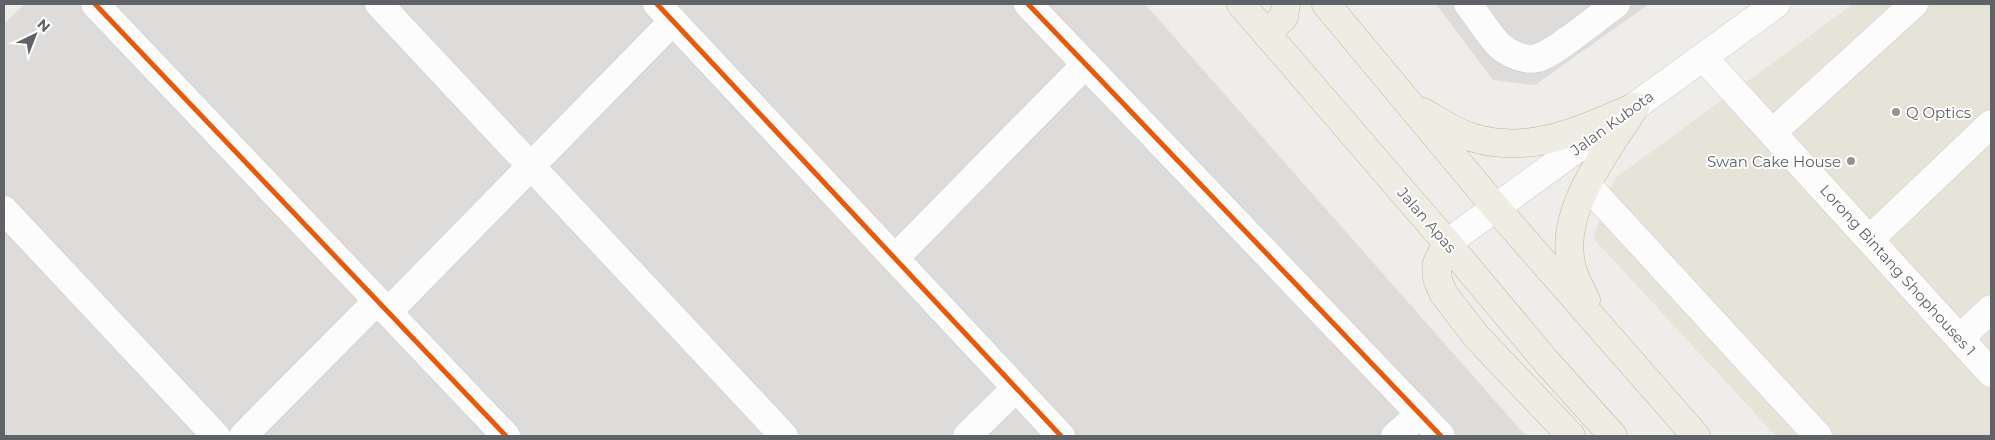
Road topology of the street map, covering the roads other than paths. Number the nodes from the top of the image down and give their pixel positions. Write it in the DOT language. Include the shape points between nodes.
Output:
graph roads {
  1 [pos="94,4"];
  2 [pos="379,4"];
  3 [pos="1028,4"];
  4 [pos="1241,4"];
  5 [pos="1286,4"];
  6 [pos="1468,4"];
  7 [pos="1616,4"];
  8 [pos="1776,4"];
  9 [pos="1914,4"];
  10 [pos="1331,5"];
  11 [pos="665,12"];
  12 [pos="1266,33"];
  13 [pos="1703,57"];
  14 [pos="1086,64"];
  15 [pos="1406,102"];
  16 [pos="1635,106"];
  17 [pos="1991,124"];
  18 [pos="1773,132"];
  19 [pos="531,166"];
  20 [pos="1587,185"];
  21 [pos="1496,208"];
  22 [pos="4,210"];
  23 [pos="1870,239"];
  24 [pos="1447,243"];
  25 [pos="895,258"];
  26 [pos="382,307"];
  27 [pos="1991,310"];
  28 [pos="1595,322"];
  29 [pos="1960,338"];
  30 [pos="1991,373"];
  31 [pos="1016,388"];
  32 [pos="1420,414"];
  33 [pos="211,435"];
  34 [pos="243,436"];
  35 [pos="506,436"];
  36 [pos="784,436"];
  37 [pos="967,436"];
  38 [pos="1061,436"];
  39 [pos="1395,436"];
  40 [pos="1441,436"];
  41 [pos="1571,436"];
  42 [pos="1613,436"];
  43 [pos="1696,436"];
  44 [pos="1818,436"];
  1 -- 26 [label="street"];
  2 -- 19 [label="street"];
  3 -- 14 [label="street"];
  4 -- 12 [label="highway, Jalan Apas"];
  5 -- 12 [label="highway" via="1284,17"];
  6 -- 7 [label="street" via="1499,45 1524,58 1536,58 1549,53"];
  8 -- 13 [label="street, Jalan Kubota"];
  9 -- 18 [label="street"];
  10 -- 15 [label="highway"];
  11 -- 19 [label="street"];
  11 -- 25 [label="street"];
  12 -- 24 [label="highway, Jalan Apas"];
  13 -- 16 [label="street, Jalan Kubota"];
  13 -- 18 [label="street, Lorong Bintang Shophouses 1"];
  14 -- 25 [label="street"];
  14 -- 32 [label="street"];
  15 -- 16 [label="highway" via="1472,138 1500,144 1524,144 1570,135"];
  15 -- 21 [label="highway"];
  16 -- 20 [label="highway"];
  16 -- 21 [label="street, Jalan Kubota"];
  17 -- 23 [label="street"];
  18 -- 23 [label="street, Lorong Bintang Shophouses 1"];
  19 -- 26 [label="street"];
  19 -- 36 [label="street"];
  20 -- 28 [label="highway" via="1574,211 1570,256"];
  20 -- 44 [label="street"];
  21 -- 24 [label="street, Jalan Kubota"];
  21 -- 28 [label="highway"];
  22 -- 33 [label="street"];
  23 -- 29 [label="street, Lorong Bintang Shophouses 1"];
  24 -- 41 [label="highway" via="1437,262 1437,278 1443,293 1476,336"];
  24 -- 42 [label="highway, Jalan Apas" via="1544,360"];
  25 -- 31 [label="street"];
  26 -- 34 [label="street"];
  26 -- 35 [label="street"];
  27 -- 29 [label="street"];
  28 -- 43 [label="highway"];
  29 -- 30 [label="street, Lorong Bintang Shophouses 1"];
  31 -- 37 [label="street"];
  31 -- 38 [label="street"];
  32 -- 39 [label="street"];
  32 -- 40 [label="street"];
}
